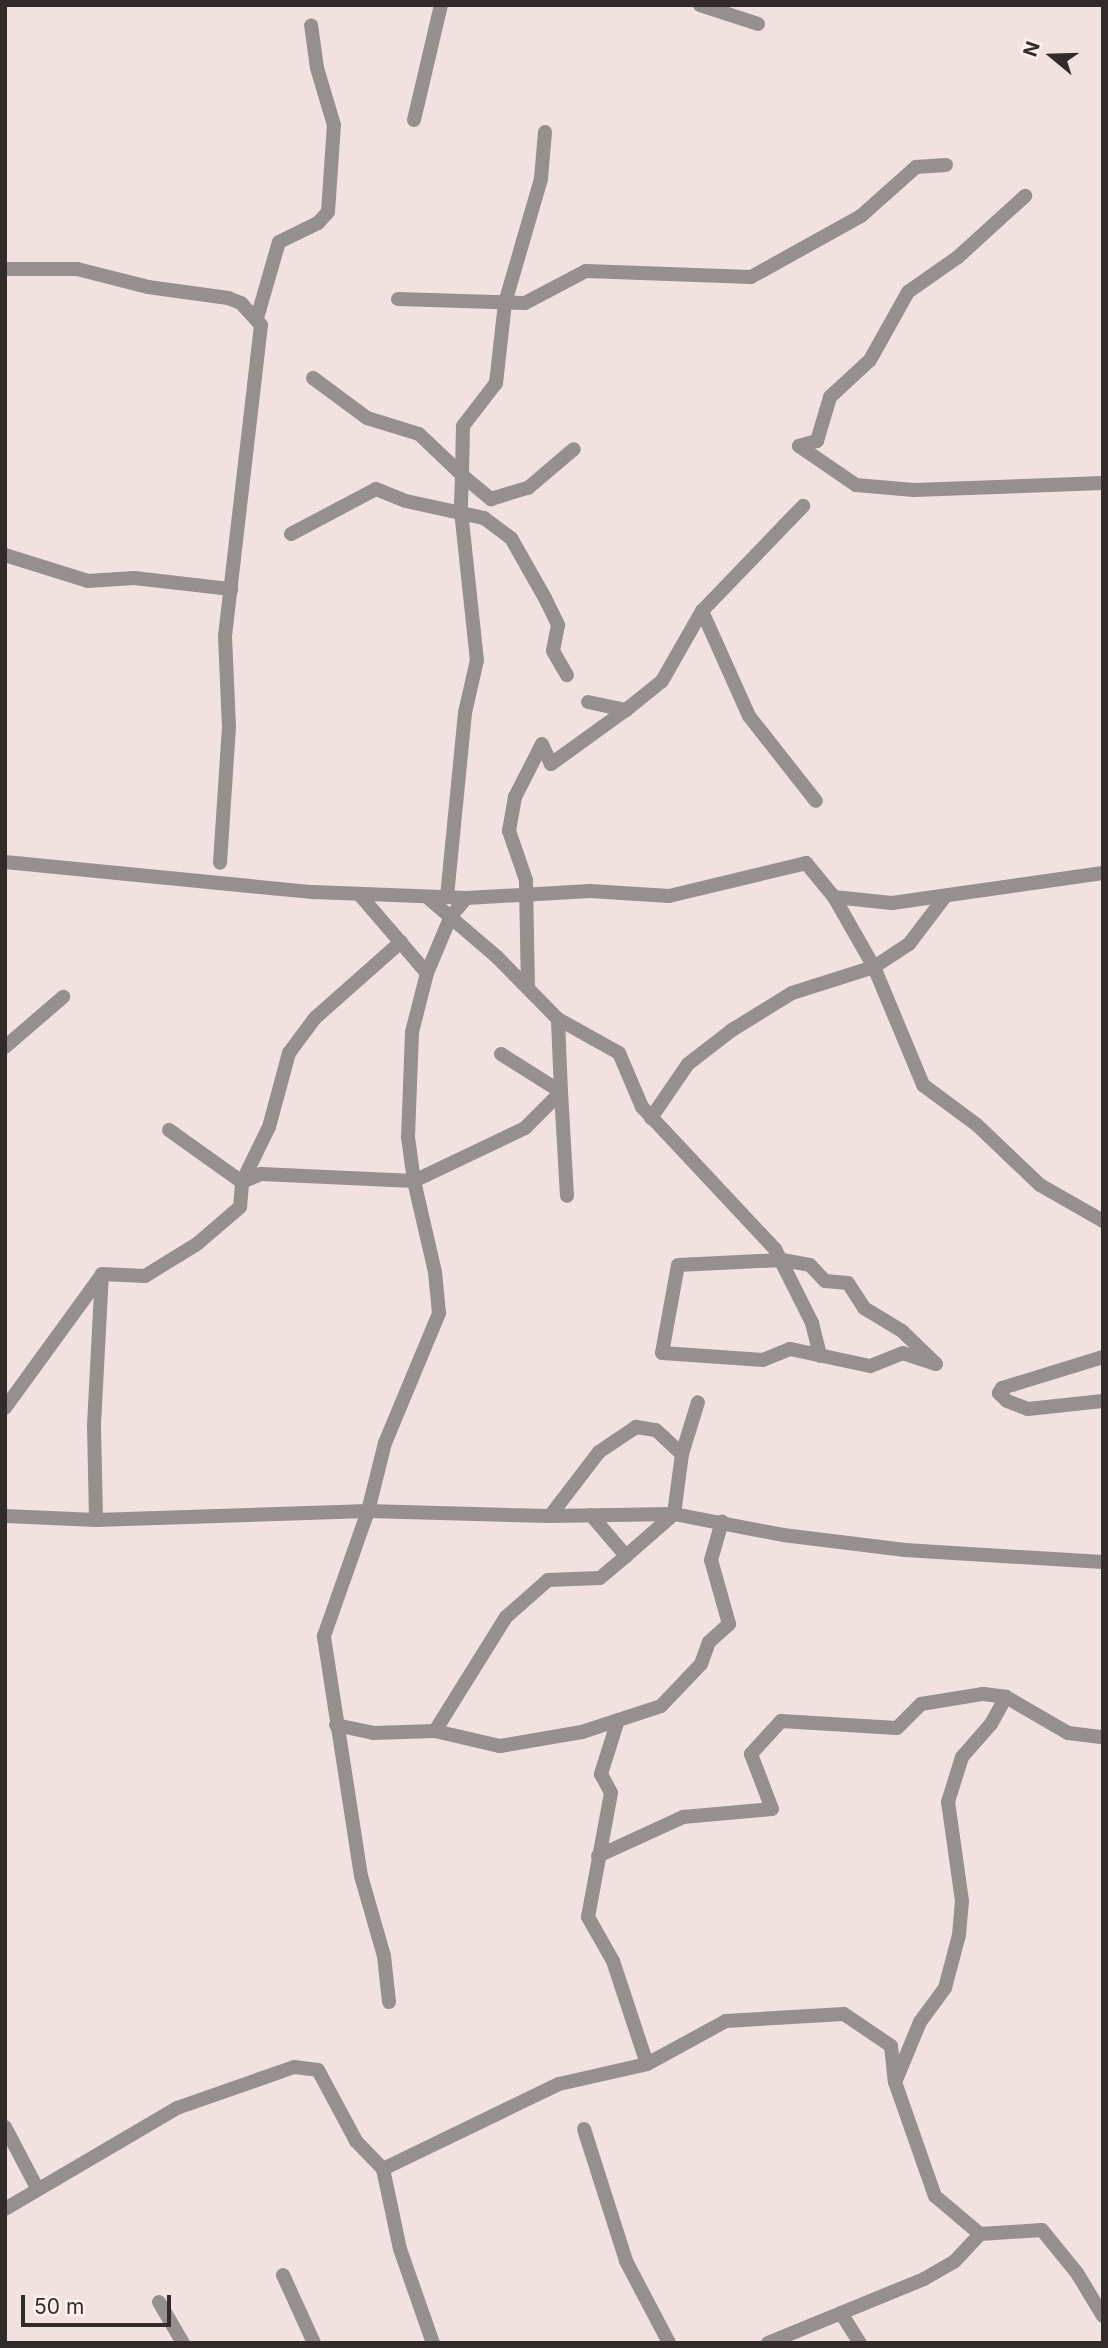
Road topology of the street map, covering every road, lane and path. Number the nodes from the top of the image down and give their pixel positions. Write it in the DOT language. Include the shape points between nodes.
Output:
graph roads {
  1 [pos="441,5"];
  2 [pos="700,5"];
  3 [pos="758,24"];
  4 [pos="311,25"];
  5 [pos="414,120"];
  6 [pos="545,132"];
  7 [pos="946,165"];
  8 [pos="1025,196"];
  9 [pos="5,268"];
  10 [pos="398,299"];
  11 [pos="505,303"];
  12 [pos="257,318"];
  13 [pos="313,378"];
  14 [pos="574,449"];
  15 [pos="462,475"];
  16 [pos="1103,483"];
  17 [pos="803,506"];
  18 [pos="461,511"];
  19 [pos="291,534"];
  20 [pos="5,555"];
  21 [pos="231,589"];
  22 [pos="702,611"];
  23 [pos="567,675"];
  24 [pos="588,702"];
  25 [pos="626,710"];
  26 [pos="816,801"];
  27 [pos="5,862"];
  28 [pos="220,863"];
  29 [pos="1103,873"];
  30 [pos="359,894"];
  31 [pos="427,897"];
  32 [pos="447,897"];
  33 [pos="525,897"];
  34 [pos="834,897"];
  35 [pos="466,898"];
  36 [pos="944,898"];
  37 [pos="451,916"];
  38 [pos="401,942"];
  39 [pos="874,967"];
  40 [pos="427,973"];
  41 [pos="528,988"];
  42 [pos="64,997"];
  43 [pos="558,1019"];
  44 [pos="5,1047"];
  45 [pos="501,1054"];
  46 [pos="561,1092"];
  47 [pos="652,1118"];
  48 [pos="169,1130"];
  49 [pos="414,1181"];
  50 [pos="242,1182"];
  51 [pos="566,1196"];
  52 [pos="1103,1221"];
  53 [pos="782,1260"];
  54 [pos="102,1274"];
  55 [pos="820,1356"];
  56 [pos="1103,1357"];
  57 [pos="1103,1401"];
  58 [pos="698,1402"];
  59 [pos="5,1408"];
  60 [pos="682,1454"];
  61 [pos="368,1511"];
  62 [pos="674,1514"];
  63 [pos="591,1515"];
  64 [pos="5,1516"];
  65 [pos="550,1516"];
  66 [pos="96,1520"];
  67 [pos="722,1522"];
  68 [pos="626,1556"];
  69 [pos="1103,1562"];
  70 [pos="1006,1697"];
  71 [pos="618,1720"];
  72 [pos="336,1724"];
  73 [pos="435,1731"];
  74 [pos="1103,1737"];
  75 [pos="598,1856"];
  76 [pos="389,2002"];
  77 [pos="647,2064"];
  78 [pos="895,2082"];
  79 [pos="5,2127"];
  80 [pos="583,2129"];
  81 [pos="383,2169"];
  82 [pos="37,2188"];
  83 [pos="5,2209"];
  84 [pos="979,2234"];
  85 [pos="283,2275"];
  86 [pos="159,2302"];
  87 [pos="841,2313"];
  88 [pos="1103,2315"];
  89 [pos="183,2343"];
  90 [pos="314,2343"];
  91 [pos="433,2343"];
  92 [pos="669,2343"];
  93 [pos="768,2343"];
  94 [pos="860,2343"];
  1 -- 5 [label="street"];
  2 -- 3 [label="street"];
  4 -- 12 [label="street" via="317,68 334,125 328,212 318,223 279,242"];
  6 -- 11 [label="street" via="541,179"];
  7 -- 11 [label="street" via="916,167 861,216 751,277 586,271 525,303"];
  8 -- 16 [label="street" via="958,257 908,292 870,360 830,397 817,441 799,446 856,485 914,490"];
  9 -- 12 [label="street" via="77,269 148,287 228,298"];
  10 -- 11 [label="street"];
  11 -- 15 [label="street" via="496,383 463,426"];
  12 -- 21 [label="street" via="262,337"];
  13 -- 15 [label="street" via="367,418 419,434"];
  14 -- 15 [label="street" via="528,488 491,499"];
  15 -- 18 [label="street"];
  17 -- 22 [label="street"];
  18 -- 19 [label="street" via="376,489"];
  18 -- 23 [label="street" via="484,518 511,538 558,625 553,652"];
  18 -- 32 [label="street" via="477,660 465,713"];
  20 -- 21 [label="street" via="88,580 134,578"];
  21 -- 28 [label="street" via="225,636 229,727"];
  22 -- 25 [label="street" via="662,681"];
  22 -- 26 [label="street" via="749,716"];
  24 -- 25 [label="street"];
  25 -- 33 [label="street" via="554,763 548,763 544,744 532,758 515,797 509,831 524,873"];
  27 -- 30 [label="street"];
  29 -- 36 [label="street"];
  30 -- 31 [label="street"];
  30 -- 38 [label="street"];
  31 -- 32 [label="street"];
  31 -- 37 [label="street"];
  32 -- 35 [label="street"];
  33 -- 34 [label="street" via="590,891 684,895 806,863"];
  33 -- 35 [label="street"];
  33 -- 41 [label="street"];
  34 -- 36 [label="street" via="892,903"];
  34 -- 39 [label="street"];
  35 -- 37 [label="street"];
  36 -- 39 [label="street" via="909,944"];
  37 -- 40 [label="street"];
  37 -- 41 [label="street"];
  38 -- 40 [label="street"];
  38 -- 50 [label="street" via="315,1018 289,1053 269,1127"];
  39 -- 47 [label="street" via="792,993 732,1030 688,1064"];
  39 -- 52 [label="street" via="926,1090 965,1115 1040,1185"];
  40 -- 49 [label="street" via="412,1032 408,1137"];
  41 -- 43 [label="street"];
  42 -- 44 [label="street"];
  43 -- 46 [label="street"];
  43 -- 47 [label="street" via="619,1053 634,1096"];
  45 -- 46 [label="street"];
  46 -- 49 [label="street" via="525,1128"];
  46 -- 51 [label="street"];
  47 -- 53 [label="street"];
  48 -- 50 [label="street"];
  49 -- 50 [label="street" via="261,1174"];
  49 -- 61 [label="street" via="427,1225 439,1313 385,1443"];
  50 -- 54 [label="street" via="240,1207 197,1244 145,1276"];
  53 -- 55 [label="street" via="812,1323"];
  53 -- 55 [label="street" via="810,1265 825,1281 848,1283 864,1308 902,1331 936,1364 903,1353 870,1366"];
  53 -- 55 [label="street" via="678,1265 662,1353 763,1360 790,1349"];
  54 -- 59 [label="street"];
  54 -- 66 [label="street" via="94,1425"];
  56 -- 57 [label="street" via="1002,1388 999,1393 1028,1409"];
  58 -- 60 [label="street"];
  60 -- 62 [label="street"];
  60 -- 65 [label="street" via="656,1430 636,1427 598,1452"];
  61 -- 65 [label="street"];
  61 -- 66 [label="street"];
  61 -- 72 [label="street" via="325,1628"];
  62 -- 63 [label="street"];
  62 -- 67 [label="street"];
  62 -- 68 [label="street"];
  63 -- 65 [label="street"];
  63 -- 68 [label="street"];
  64 -- 66 [label="street"];
  67 -- 69 [label="street" via="905,1550"];
  67 -- 71 [label="street" via="711,1560 729,1624 709,1642 701,1664 661,1706"];
  68 -- 73 [label="street" via="600,1578 548,1580 506,1617"];
  70 -- 74 [label="street" via="1068,1733"];
  70 -- 75 [label="street" via="983,1694 921,1704 897,1728 781,1721 751,1754 772,1809 683,1817"];
  70 -- 78 [label="street" via="991,1724 962,1757 948,1802 962,1901 959,1935 945,1988 920,2022"];
  71 -- 73 [label="street" via="582,1732 500,1746"];
  71 -- 75 [label="street" via="601,1774 611,1793"];
  72 -- 73 [label="street" via="373,1733"];
  72 -- 76 [label="street" via="361,1877 384,1956"];
  75 -- 77 [label="street" via="588,1917 613,1961"];
  77 -- 78 [label="street" via="726,2021 844,2014 891,2046"];
  77 -- 81 [label="street" via="559,2084"];
  78 -- 84 [label="street" via="934,2196"];
  79 -- 82 [label="street"];
  80 -- 92 [label="street" via="626,2261"];
  81 -- 82 [label="street" via="356,2141 318,2070 294,2067 177,2108"];
  81 -- 91 [label="street" via="400,2249"];
  82 -- 83 [label="street"];
  84 -- 87 [label="street" via="954,2262"];
  84 -- 88 [label="street" via="1042,2230"];
  85 -- 90 [label="street"];
  86 -- 89 [label="street"];
  87 -- 93 [label="street"];
  87 -- 94 [label="street"];
}
